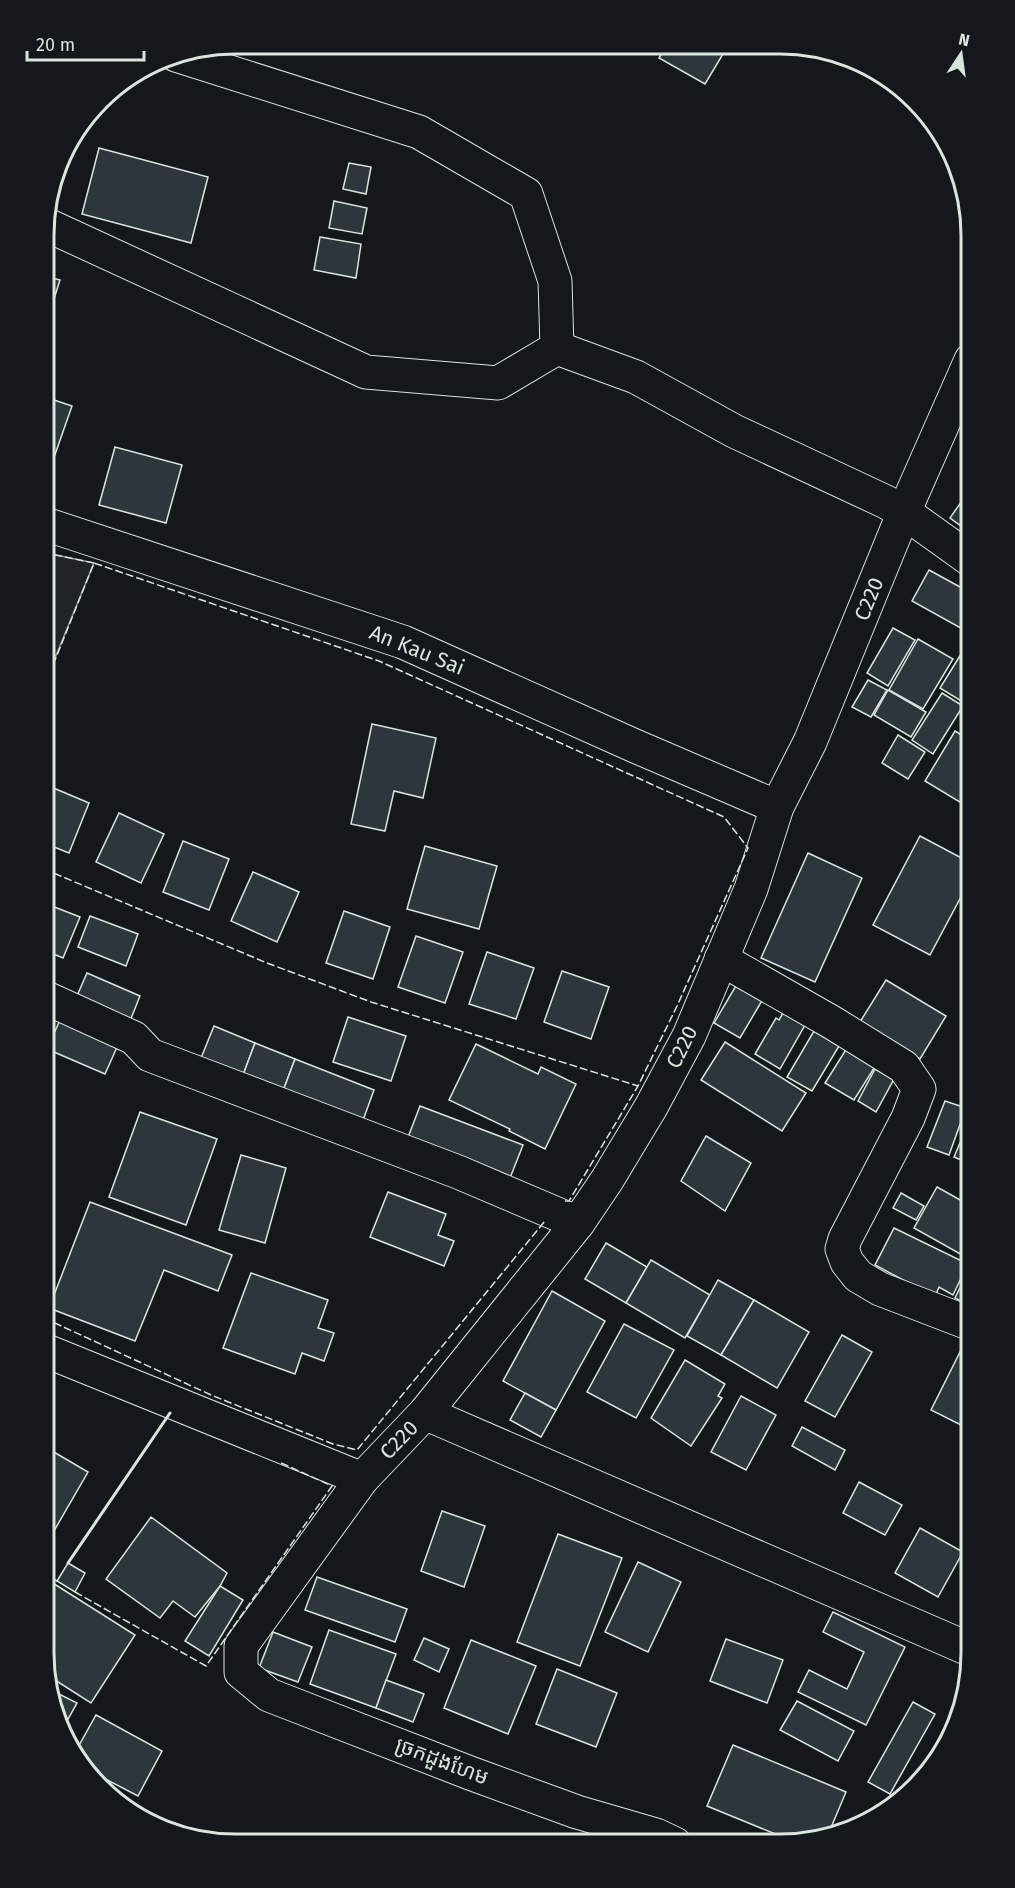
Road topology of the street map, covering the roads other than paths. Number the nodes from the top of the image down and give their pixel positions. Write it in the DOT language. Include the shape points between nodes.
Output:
graph roads {
  1 [pos="190,60"];
  2 [pos="55,228"];
  3 [pos="557,348"];
  4 [pos="961,383"];
  5 [pos="904,512"];
  6 [pos="54,527"];
  7 [pos="961,553"];
  8 [pos="777,807"];
  9 [pos="721,959"];
  10 [pos="54,1002"];
  11 [pos="578,1223"];
  12 [pos="961,1320"];
  13 [pos="54,1354"];
  14 [pos="425,1413"];
  15 [pos="362,1479"];
  16 [pos="241,1646"];
  17 [pos="961,1646"];
  18 [pos="653,1834"];
  1 -- 3 [label="street" via="419,132 526,194 555,281"];
  2 -- 3 [label="street" via="366,372 498,383"];
  3 -- 5 [label="street" via="636,377 734,431"];
  4 -- 5 [label="street, C220"];
  5 -- 7 [label="street"];
  5 -- 8 [label="street, C220" via="810,742"];
  6 -- 8 [label="street, An Kau Sai" via="404,642"];
  8 -- 9 [label="street, C220" via="751,889"];
  9 -- 11 [label="street, C220" via="689,1036 651,1107"];
  9 -- 12 [label="street" via="904,1067 919,1089 842,1249 858,1276 880,1289"];
  10 -- 11 [label="street" via="134,1038 150,1055 458,1172"];
  11 -- 14 [label="street, C220"];
  13 -- 15 [label="street"];
  14 -- 15 [label="street, C220"];
  14 -- 17 [label="street"];
  15 -- 16 [label="street, C220"];
  16 -- 18 [label="street, ច្រកដួងហែម" via="241,1672 269,1695 577,1812"];
}
